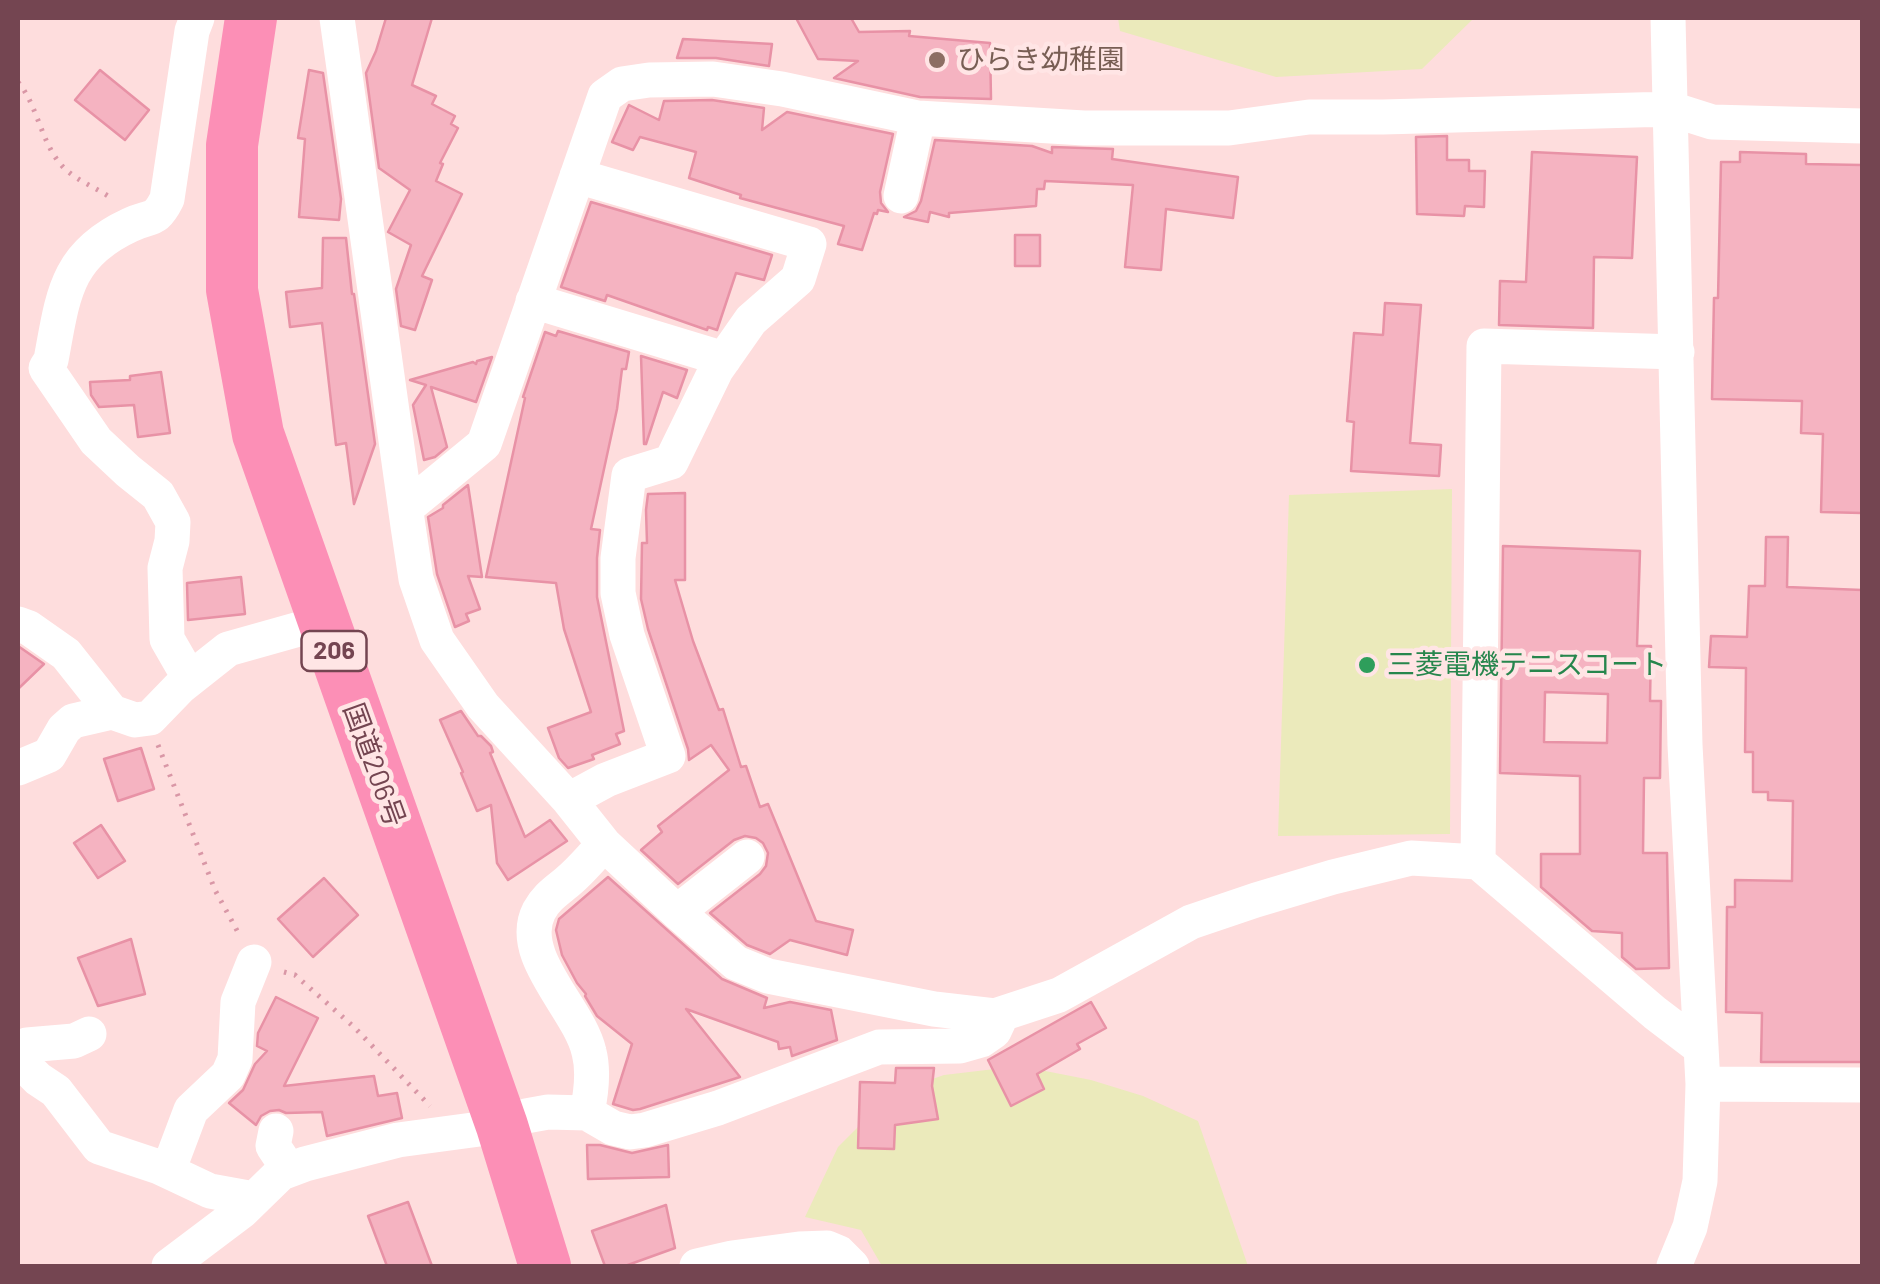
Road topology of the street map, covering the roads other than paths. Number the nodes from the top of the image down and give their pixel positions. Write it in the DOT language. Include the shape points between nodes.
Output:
graph roads {
  1 [pos="196,18"];
  2 [pos="251,18"];
  3 [pos="336,18"];
  4 [pos="1668,18"];
  5 [pos="1671,109"];
  6 [pos="918,118"];
  7 [pos="1862,126"];
  8 [pos="577,176"];
  9 [pos="901,196"];
  10 [pos="533,300"];
  11 [pos="1677,352"];
  12 [pos="724,359"];
  13 [pos="32,366"];
  14 [pos="406,508"];
  15 [pos="324,622"];
  16 [pos="18,624"];
  17 [pos="190,678"];
  18 [pos="112,712"];
  19 [pos="18,768"];
  20 [pos="569,800"];
  21 [pos="604,844"];
  22 [pos="747,857"];
  23 [pos="1478,862"];
  24 [pos="677,912"];
  25 [pos="254,962"];
  26 [pos="1002,1014"];
  27 [pos="89,1034"];
  28 [pos="1701,1048"];
  29 [pos="1703,1084"];
  30 [pos="1862,1084"];
  31 [pos="587,1114"];
  32 [pos="479,1129"];
  33 [pos="276,1131"];
  34 [pos="289,1170"];
  35 [pos="168,1171"];
  36 [pos="254,1199"];
  37 [pos="169,1266"];
  38 [pos="546,1266"];
  39 [pos="697,1266"];
  40 [pos="852,1266"];
  41 [pos="1674,1266"];
  1 -- 13 [label="street" via="167,199 160,213 88,251 62,300 51,360"];
  2 -- 15 [label="highway, 国道206号 / 206" via="232,145 232,290 258,434"];
  3 -- 14 [label="street"];
  4 -- 5 [label="street"];
  5 -- 6 [label="street" via="1309,117 1229,128"];
  5 -- 7 [label="street" via="1712,122"];
  5 -- 11 [label="street"];
  6 -- 8 [label="street" via="713,79 622,84 605,96"];
  6 -- 9 [label="street"];
  8 -- 10 [label="street"];
  8 -- 12 [label="street" via="808,244 798,280 751,320"];
  10 -- 12 [label="street"];
  10 -- 14 [label="street" via="484,444"];
  11 -- 23 [label="street" via="1484,346"];
  11 -- 28 [label="street" via="1685,746"];
  12 -- 20 [label="street" via="671,462 629,474 618,592 668,756"];
  13 -- 17 [label="street" via="96,440 158,495 173,522 165,568 167,639"];
  14 -- 20 [label="street" via="416,579 437,640 483,706"];
  15 -- 17 [label="street" via="228,649"];
  15 -- 32 [label="highway, 国道206号 / 206"];
  16 -- 18 [label="street" via="66,654"];
  17 -- 18 [label="street" via="150,718"];
  18 -- 19 [label="street" via="73,721 48,755"];
  20 -- 21 [label="street"];
  21 -- 24 [label="street"];
  21 -- 31 [label="street" via="549,896 533,935 590,1053"];
  22 -- 24 [label="street"];
  23 -- 26 [label="street" via="1412,858 1256,900 1192,922 1059,996"];
  23 -- 28 [label="street"];
  24 -- 26 [label="street" via="736,963 768,976 934,1009"];
  25 -- 35 [label="street" via="238,1002 235,1059 228,1075 191,1110"];
  26 -- 31 [label="street" via="982,1040 880,1047 646,1130 613,1128"];
  27 -- 35 [label="street" via="27,1045 19,1060 56,1091 99,1147"];
  28 -- 29 [label="street"];
  29 -- 30 [label="street"];
  29 -- 41 [label="street" via="1700,1181"];
  31 -- 32 [label="street" via="548,1112"];
  32 -- 34 [label="street" via="398,1140"];
  32 -- 38 [label="highway, 国道206号 / 206"];
  33 -- 34 [label="street" via="273,1146"];
  34 -- 36 [label="street"];
  35 -- 36 [label="street" via="210,1191"];
  36 -- 37 [label="street"];
  39 -- 40 [label="street" via="828,1248"];
}
